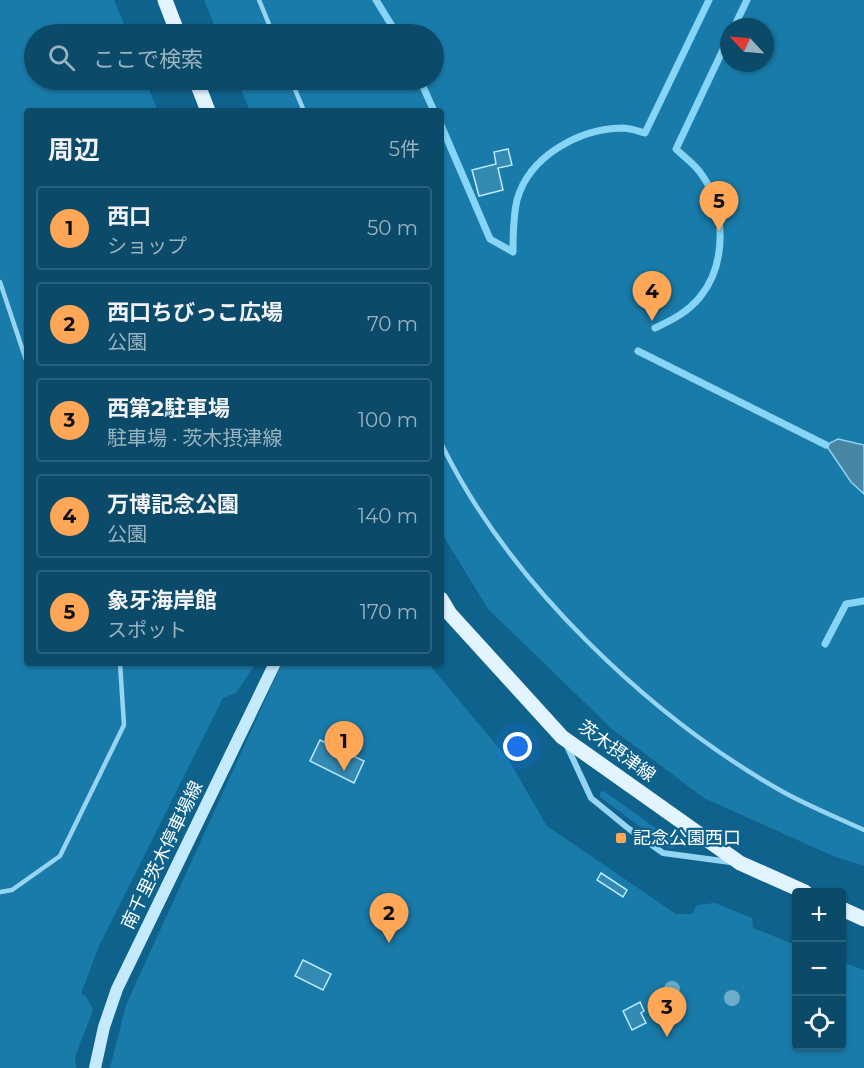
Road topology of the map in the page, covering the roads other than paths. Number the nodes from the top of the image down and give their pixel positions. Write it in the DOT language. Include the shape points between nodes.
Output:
graph roads {
  1 [pos="165,0"];
  2 [pos="259,0"];
  3 [pos="174,24"];
  4 [pos="269,24"];
  5 [pos="200,90"];
  6 [pos="295,90"];
  7 [pos="207,108"];
  8 [pos="303,108"];
  9 [pos="0,282"];
  10 [pos="24,354"];
  11 [pos="444,448"];
  12 [pos="444,605"];
  13 [pos="120,666"];
  14 [pos="274,666"];
  15 [pos="562,737"];
  16 [pos="864,830"];
  17 [pos="740,863"];
  18 [pos="796,888"];
  19 [pos="0,892"];
  20 [pos="846,911"];
  21 [pos="864,920"];
  22 [pos="95,1068"];
  1 -- 3 [label="main road"];
  2 -- 4 [label="lane"];
  5 -- 7 [label="main road"];
  6 -- 8 [label="lane"];
  9 -- 10 [label="lane"];
  11 -- 16 [label="lane" via="479,510 523,571 643,693 735,762 786,793"];
  12 -- 15 [label="main road, 茨木摂津線"];
  13 -- 19 [label="lane" via="124,725 60,856 12,890"];
  14 -- 22 [label="main road, 南千里茨木停車場線" via="117,989"];
  15 -- 17 [label="main road, 茨木摂津線"];
  15 -- 17 [label="street" via="591,798 637,835 663,853"];
  17 -- 18 [label="main road, 茨木摂津線"];
  20 -- 21 [label="main road"];
}
